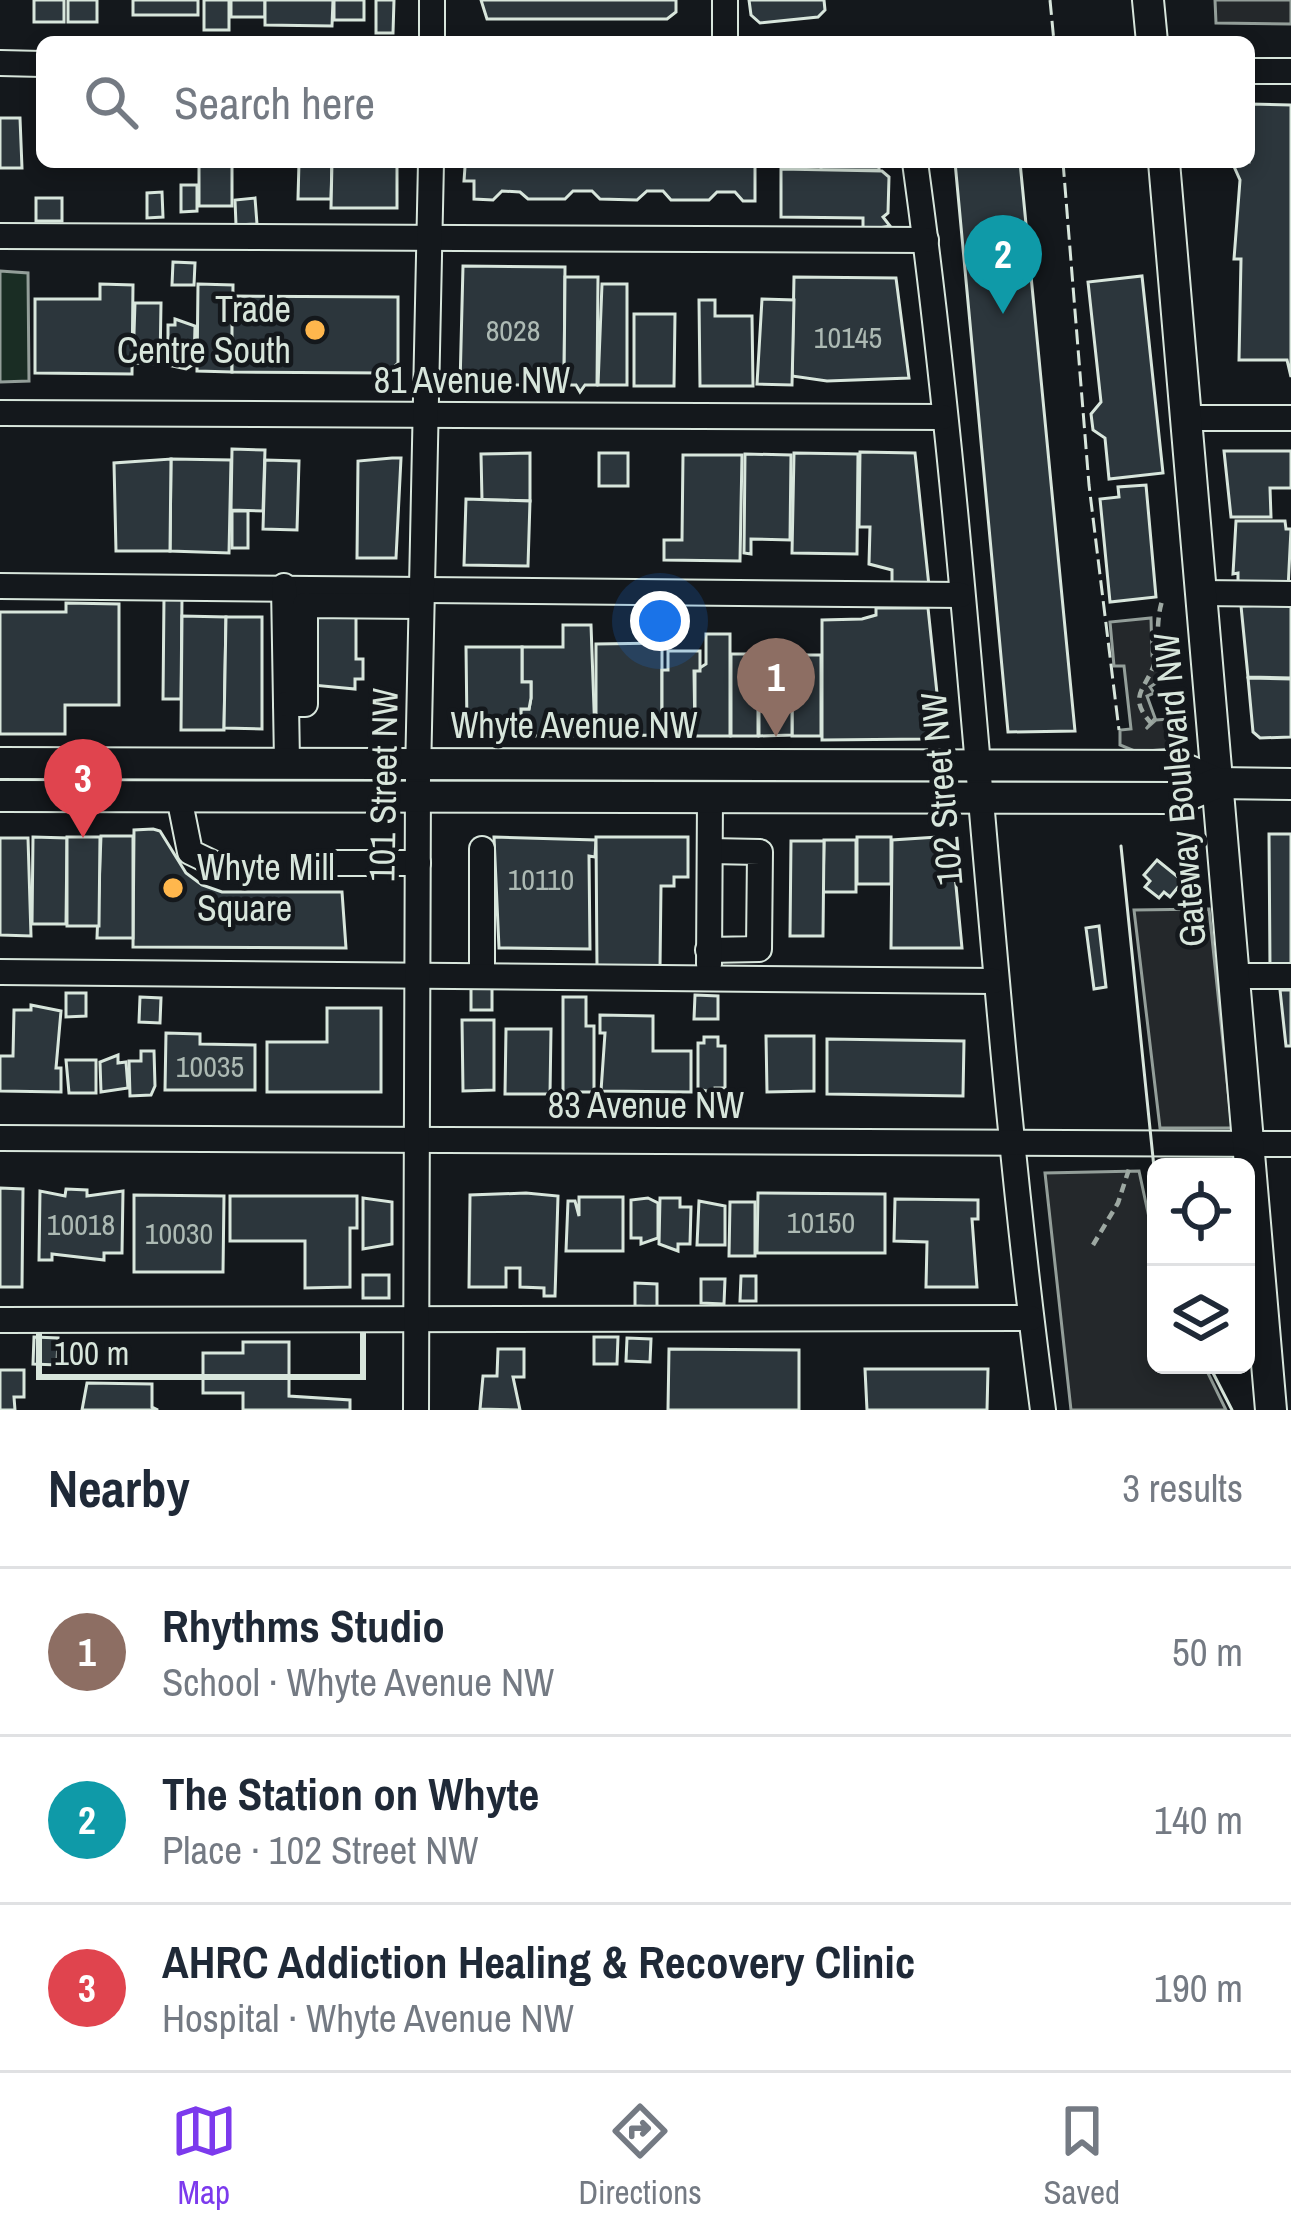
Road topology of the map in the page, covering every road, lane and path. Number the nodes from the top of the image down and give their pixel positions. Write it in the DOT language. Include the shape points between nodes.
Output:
graph roads {
  1 [pos="432,0"];
  2 [pos="725,0"];
  3 [pos="1148,0"];
  4 [pos="432,36"];
  5 [pos="725,36"];
  6 [pos="1151,36"];
  7 [pos="0,63"];
  8 [pos="36,64"];
  9 [pos="1255,71"];
  10 [pos="1291,71"];
  11 [pos="431,168"];
  12 [pos="916,168"];
  13 [pos="1165,168"];
  14 [pos="0,236"];
  15 [pos="431,237"];
  16 [pos="926,240"];
  17 [pos="0,413"];
  18 [pos="427,416"];
  19 [pos="944,417"];
  20 [pos="1187,418"];
  21 [pos="1291,418"];
  22 [pos="0,586"];
  23 [pos="284,586"];
  24 [pos="1200,593"];
  25 [pos="1291,594"];
  26 [pos="961,595"];
  27 [pos="421,596"];
  28 [pos="1162,602"];
  29 [pos="286,704"];
  30 [pos="1152,724"];
  31 [pos="286,762"];
  32 [pos="0,763"];
  33 [pos="419,764"];
  34 [pos="974,765"];
  35 [pos="1217,783"];
  36 [pos="1291,784"];
  37 [pos="0,796"];
  38 [pos="179,797"];
  39 [pos="418,797"];
  40 [pos="978,798"];
  41 [pos="710,799"];
  42 [pos="482,849"];
  43 [pos="710,851"];
  44 [pos="335,862"];
  45 [pos="418,862"];
  46 [pos="214,864"];
  47 [pos="708,950"];
  48 [pos="0,972"];
  49 [pos="416,974"];
  50 [pos="482,975"];
  51 [pos="1235,976"];
  52 [pos="1291,976"];
  53 [pos="709,979"];
  54 [pos="994,981"];
  55 [pos="0,1138"];
  56 [pos="418,1140"];
  57 [pos="1011,1142"];
  58 [pos="1250,1143"];
  59 [pos="1291,1144"];
  60 [pos="1129,1169"];
  61 [pos="1093,1245"];
  62 [pos="417,1318"];
  63 [pos="1031,1318"];
  64 [pos="0,1320"];
  65 [pos="416,1410"];
  66 [pos="1043,1410"];
  67 [pos="1271,1410"];
  1 -- 4 [label="street"];
  2 -- 5 [label="street"];
  3 -- 6 [label="main road"];
  7 -- 8 [label="street"];
  9 -- 10 [label="street"];
  11 -- 15 [label="street, 101 Street NW"];
  12 -- 16 [label="street, 102 Street NW"];
  13 -- 20 [label="main road, Gateway Boulevard NW"];
  14 -- 15 [label="street"];
  15 -- 16 [label="street"];
  15 -- 18 [label="street, 101 Street NW"];
  16 -- 19 [label="street, 102 Street NW"];
  17 -- 18 [label="street, 81 Avenue NW"];
  18 -- 19 [label="street, 81 Avenue NW"];
  18 -- 27 [label="street, 101 Street NW"];
  19 -- 26 [label="street, 102 Street NW"];
  20 -- 21 [label="street"];
  20 -- 24 [label="main road, Gateway Boulevard NW"];
  22 -- 23 [label="street"];
  23 -- 27 [label="street"];
  23 -- 29 [label="street"];
  24 -- 25 [label="street"];
  24 -- 35 [label="main road, Gateway Boulevard NW"];
  26 -- 27 [label="street"];
  26 -- 34 [label="street, 102 Street NW"];
  27 -- 29 [label="street" via="305,605 305,704"];
  27 -- 33 [label="street, 101 Street NW"];
  28 -- 30 [label="path" via="1155,661 1137,696"];
  29 -- 31 [label="street"];
  31 -- 32 [label="main road, Whyte Avenue NW"];
  31 -- 33 [label="main road, Whyte Avenue NW"];
  33 -- 34 [label="main road, Whyte Avenue NW"];
  33 -- 39 [label="street, 101 Street NW"];
  34 -- 35 [label="main road, Whyte Avenue NW" via="1178,766"];
  34 -- 40 [label="street, 102 Street NW"];
  35 -- 36 [label="main road, Whyte Avenue NW"];
  35 -- 40 [label="main road, Whyte Avenue NW" via="1181,798"];
  35 -- 51 [label="main road, Gateway Boulevard NW"];
  37 -- 38 [label="main road, Whyte Avenue NW"];
  38 -- 39 [label="main road, Whyte Avenue NW"];
  38 -- 46 [label="street" via="190,852"];
  39 -- 41 [label="main road, Whyte Avenue NW"];
  39 -- 45 [label="street, 101 Street NW"];
  40 -- 41 [label="main road, Whyte Avenue NW"];
  40 -- 54 [label="street, 102 Street NW"];
  41 -- 43 [label="street"];
  42 -- 50 [label="street"];
  43 -- 47 [label="street"];
  43 -- 47 [label="street" via="760,852 759,949"];
  44 -- 45 [label="street"];
  45 -- 49 [label="street, 101 Street NW"];
  47 -- 53 [label="street"];
  48 -- 49 [label="street"];
  49 -- 50 [label="street"];
  49 -- 56 [label="street, 101 Street NW"];
  50 -- 53 [label="street"];
  51 -- 52 [label="street"];
  51 -- 58 [label="main road, Gateway Boulevard NW"];
  53 -- 54 [label="street"];
  54 -- 57 [label="street, 102 Street NW"];
  55 -- 56 [label="street, 83 Avenue NW"];
  56 -- 57 [label="street, 83 Avenue NW"];
  56 -- 62 [label="street, 101 Street NW"];
  57 -- 58 [label="street, 83 Avenue NW"];
  57 -- 63 [label="street, 102 Street NW"];
  58 -- 59 [label="street, 83 Avenue NW"];
  58 -- 67 [label="main road, Gateway Boulevard NW"];
  60 -- 61 [label="path"];
  62 -- 63 [label="street"];
  62 -- 64 [label="street"];
  62 -- 65 [label="street, 101 Street NW"];
  63 -- 66 [label="street, 102 Street NW"];
}
